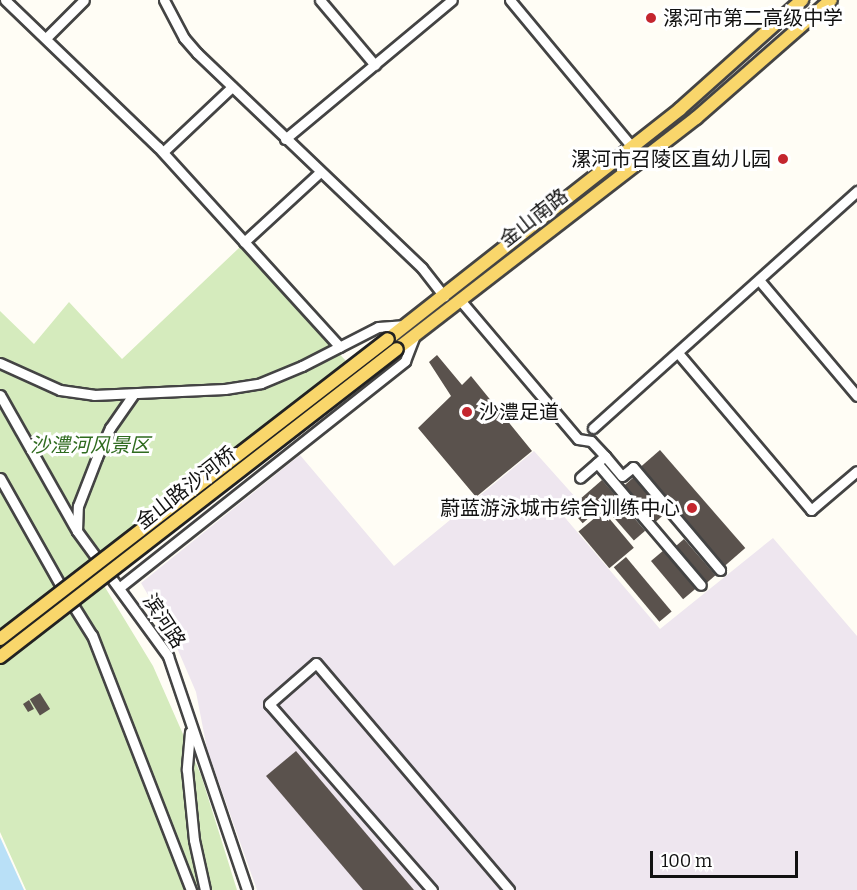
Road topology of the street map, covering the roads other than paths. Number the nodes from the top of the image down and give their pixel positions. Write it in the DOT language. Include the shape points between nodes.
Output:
graph roads {
  1 [pos="4,0"];
  2 [pos="84,0"];
  3 [pos="164,0"];
  4 [pos="320,0"];
  5 [pos="452,0"];
  6 [pos="510,0"];
  7 [pos="802,0"];
  8 [pos="831,0"];
  9 [pos="47,37"];
  10 [pos="375,65"];
  11 [pos="232,87"];
  12 [pos="285,139"];
  13 [pos="632,147"];
  14 [pos="163,152"];
  15 [pos="320,172"];
  16 [pos="857,191"];
  17 [pos="244,242"];
  18 [pos="759,280"];
  19 [pos="444,297"];
  20 [pos="460,300"];
  21 [pos="411,330"];
  22 [pos="388,339"];
  23 [pos="340,347"];
  24 [pos="397,349"];
  25 [pos="678,353"];
  26 [pos="0,363"];
  27 [pos="133,394"];
  28 [pos="0,395"];
  29 [pos="857,396"];
  30 [pos="593,428"];
  31 [pos="605,456"];
  32 [pos="597,464"];
  33 [pos="857,471"];
  34 [pos="0,478"];
  35 [pos="580,478"];
  36 [pos="77,531"];
  37 [pos="720,570"];
  38 [pos="700,585"];
  39 [pos="120,587"];
  40 [pos="63,590"];
  41 [pos="71,602"];
  42 [pos="0,639"];
  43 [pos="0,657"];
  44 [pos="190,727"];
  45 [pos="191,890"];
  46 [pos="205,890"];
  47 [pos="247,890"];
  48 [pos="432,890"];
  49 [pos="509,890"];
  1 -- 9 [label="street"];
  2 -- 9 [label="street"];
  3 -- 11 [label="street" via="184,39"];
  4 -- 10 [label="street"];
  5 -- 10 [label="street"];
  6 -- 13 [label="street"];
  7 -- 13 [label="main road, 金山南路"];
  8 -- 20 [label="main road, 金山南路" via="696,118"];
  9 -- 14 [label="street"];
  10 -- 12 [label="street"];
  11 -- 12 [label="street"];
  11 -- 14 [label="street"];
  12 -- 15 [label="street"];
  13 -- 19 [label="main road, 金山南路"];
  14 -- 17 [label="street"];
  15 -- 17 [label="street"];
  15 -- 19 [label="street" via="422,268"];
  16 -- 18 [label="street"];
  17 -- 23 [label="street"];
  18 -- 25 [label="street"];
  18 -- 29 [label="street"];
  19 -- 21 [label="main road, 金山南路"];
  20 -- 21 [label="main road, 金山南路"];
  20 -- 31 [label="street" via="578,439 591,441"];
  21 -- 22 [label="main road, 金山南路"];
  21 -- 23 [label="street" via="378,327"];
  21 -- 24 [label="main road, 金山南路"];
  21 -- 39 [label="street" via="405,361"];
  22 -- 40 [label="main road, 金山路沙河桥, bridge"];
  23 -- 27 [label="street" via="261,383"];
  24 -- 41 [label="main road, 金山路沙河桥, bridge"];
  25 -- 30 [label="street"];
  25 -- 33 [label="street" via="811,510"];
  26 -- 27 [label="street" via="60,390"];
  27 -- 36 [label="street" via="110,428 97,457 78,506"];
  28 -- 36 [label="street, 滨河路"];
  31 -- 32 [label="street"];
  31 -- 37 [label="street" via="622,476 633,467"];
  32 -- 35 [label="street"];
  32 -- 38 [label="street"];
  34 -- 40 [label="street"];
  36 -- 39 [label="street, 滨河路"];
  39 -- 44 [label="street, 滨河路" via="168,656"];
  40 -- 42 [label="main road, 金山路沙河桥, bridge"];
  41 -- 43 [label="main road, 金山路沙河桥, bridge"];
  41 -- 45 [label="street" via="92,635"];
  44 -- 46 [label="street" via="187,770 194,840"];
  44 -- 47 [label="street, 滨河路"];
  48 -- 49 [label="street" via="269,704 316,663"];
}
